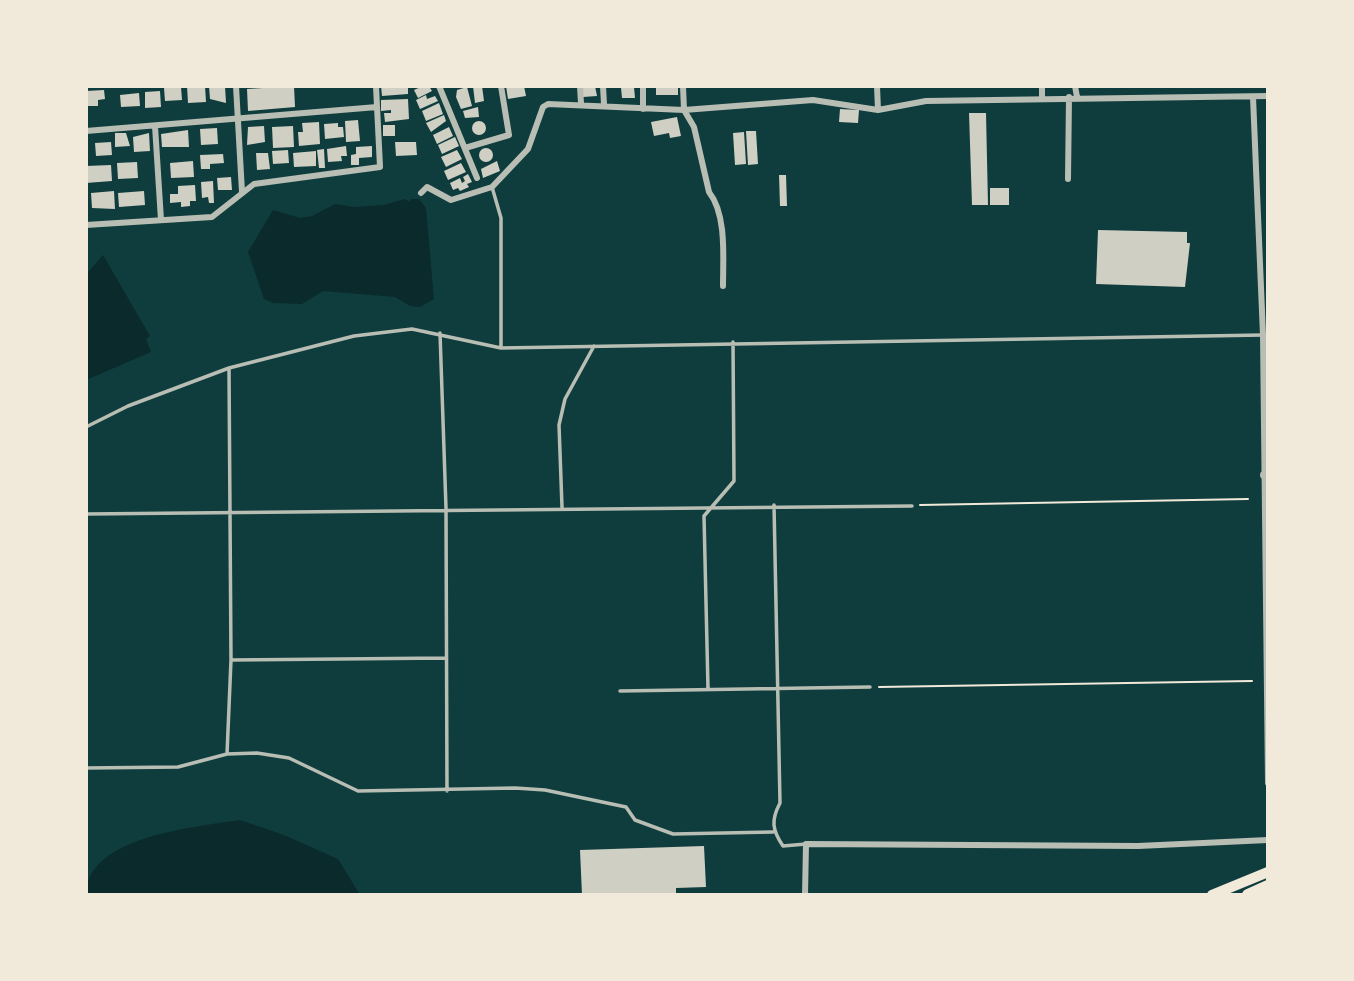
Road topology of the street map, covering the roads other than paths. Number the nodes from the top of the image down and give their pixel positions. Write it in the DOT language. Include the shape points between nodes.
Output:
graph roads {
  1 [pos="236,86"];
  2 [pos="376,86"];
  3 [pos="439,86"];
  4 [pos="501,86"];
  5 [pos="580,86"];
  6 [pos="603,86"];
  7 [pos="643,86"];
  8 [pos="683,86"];
  9 [pos="877,86"];
  10 [pos="1042,86"];
  11 [pos="1076,86"];
  12 [pos="1268,96"];
  13 [pos="1042,97"];
  14 [pos="1069,97"];
  15 [pos="1077,97"];
  16 [pos="1253,97"];
  17 [pos="581,103"];
  18 [pos="604,104"];
  19 [pos="377,107"];
  20 [pos="643,109"];
  21 [pos="684,110"];
  22 [pos="878,110"];
  23 [pos="238,120"];
  24 [pos="155,126"];
  25 [pos="86,131"];
  26 [pos="465,148"];
  27 [pos="477,178"];
  28 [pos="1068,179"];
  29 [pos="492,187"];
  30 [pos="242,192"];
  31 [pos="421,193"];
  32 [pos="161,220"];
  33 [pos="86,225"];
  34 [pos="723,286"];
  35 [pos="440,333"];
  36 [pos="1263,335"];
  37 [pos="733,342"];
  38 [pos="594,346"];
  39 [pos="501,348"];
  40 [pos="229,368"];
  41 [pos="86,427"];
  42 [pos="1266,475"];
  43 [pos="711,505"];
  44 [pos="774,505"];
  45 [pos="912,506"];
  46 [pos="562,507"];
  47 [pos="446,508"];
  48 [pos="230,511"];
  49 [pos="86,514"];
  50 [pos="446,658"];
  51 [pos="231,660"];
  52 [pos="1267,666"];
  53 [pos="870,687"];
  54 [pos="776,688"];
  55 [pos="708,689"];
  56 [pos="620,691"];
  57 [pos="227,754"];
  58 [pos="86,768"];
  59 [pos="1268,783"];
  60 [pos="447,791"];
  61 [pos="773,832"];
  62 [pos="1268,840"];
  63 [pos="806,844"];
  64 [pos="1268,872"];
  65 [pos="1268,886"];
  66 [pos="806,895"];
  67 [pos="1212,895"];
  68 [pos="1248,895"];
  1 -- 23 [label="street"];
  2 -- 19 [label="street"];
  3 -- 26 [label="street"];
  4 -- 26 [label="street" via="509,135"];
  5 -- 17 [label="street"];
  6 -- 18 [label="street"];
  7 -- 20 [label="street"];
  8 -- 21 [label="street"];
  9 -- 22 [label="street"];
  10 -- 13 [label="street"];
  11 -- 15 [label="street"];
  12 -- 16 [label="street"];
  13 -- 14 [label="street"];
  13 -- 22 [label="street" via="926,101"];
  14 -- 15 [label="street"];
  14 -- 28 [label="street"];
  15 -- 16 [label="street"];
  16 -- 36 [label="street"];
  17 -- 18 [label="street"];
  17 -- 29 [label="street" via="543,107 528,149"];
  18 -- 20 [label="street"];
  19 -- 23 [label="street"];
  19 -- 30 [label="street" via="380,167 254,184"];
  20 -- 21 [label="street"];
  21 -- 22 [label="street" via="813,100"];
  21 -- 34 [label="street" via="694,127 718,215"];
  23 -- 24 [label="street"];
  23 -- 30 [label="street"];
  24 -- 25 [label="street"];
  24 -- 32 [label="street"];
  26 -- 27 [label="street"];
  29 -- 31 [label="street" via="451,200 427,187"];
  29 -- 39 [label="lane" via="501,218"];
  30 -- 32 [label="street" via="212,217"];
  32 -- 33 [label="street"];
  35 -- 39 [label="lane"];
  35 -- 40 [label="lane" via="388,330"];
  35 -- 47 [label="lane"];
  36 -- 37 [label="lane"];
  36 -- 42 [label="street"];
  37 -- 38 [label="lane"];
  37 -- 43 [label="lane" via="734,481"];
  38 -- 39 [label="lane"];
  38 -- 46 [label="lane" via="565,399 559,425"];
  40 -- 41 [label="lane"];
  40 -- 48 [label="lane"];
  42 -- 52 [label="street"];
  43 -- 44 [label="lane"];
  43 -- 46 [label="lane"];
  43 -- 55 [label="lane" via="704,516"];
  44 -- 45 [label="lane"];
  44 -- 54 [label="lane"];
  46 -- 47 [label="lane"];
  47 -- 48 [label="lane"];
  47 -- 50 [label="lane"];
  48 -- 49 [label="lane"];
  48 -- 51 [label="lane"];
  50 -- 51 [label="lane"];
  50 -- 60 [label="lane"];
  51 -- 57 [label="lane"];
  52 -- 59 [label="street"];
  53 -- 54 [label="lane"];
  54 -- 55 [label="lane"];
  54 -- 61 [label="lane" via="780,803"];
  55 -- 56 [label="lane"];
  57 -- 58 [label="lane" via="178,768"];
  57 -- 60 [label="lane" via="289,758 358,791"];
  60 -- 61 [label="lane" via="545,790 626,807 635,820 673,834"];
  61 -- 63 [label="lane" via="783,846"];
  62 -- 63 [label="street" via="1138,846"];
  63 -- 66 [label="street"];
  64 -- 67 [label="main road"];
  65 -- 68 [label="highway"];
}
